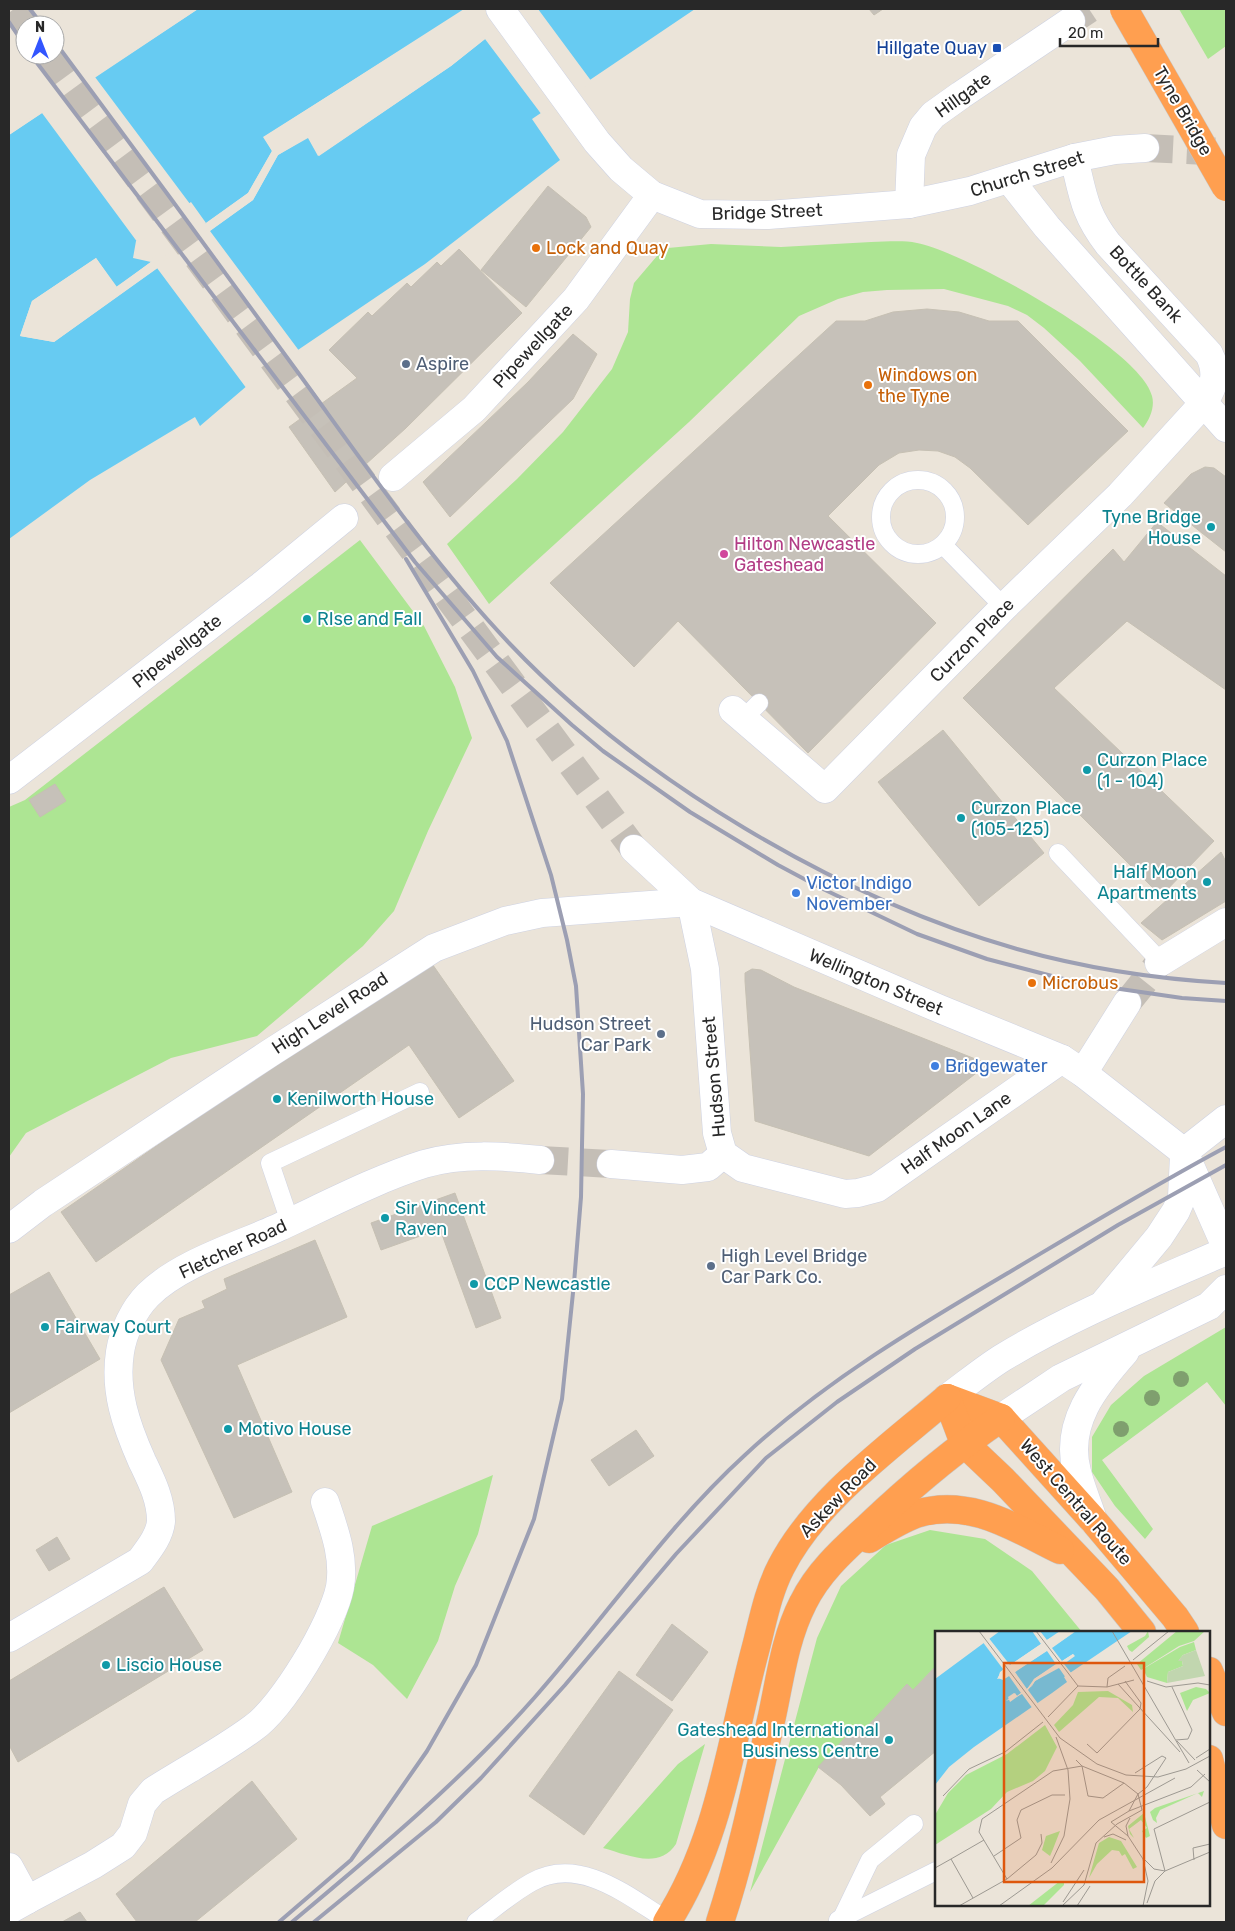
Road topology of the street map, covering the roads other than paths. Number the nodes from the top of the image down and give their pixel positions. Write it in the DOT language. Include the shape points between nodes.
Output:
graph roads {
  1 [pos="500,9"];
  2 [pos="1124,9"];
  3 [pos="1071,21"];
  4 [pos="1145,148"];
  5 [pos="1074,158"];
  6 [pos="1009,179"];
  7 [pos="1226,187"];
  8 [pos="652,195"];
  9 [pos="909,204"];
  10 [pos="1203,404"];
  11 [pos="1226,428"];
  12 [pos="393,477"];
  13 [pos="344,518"];
  14 [pos="943,545"];
  15 [pos="1004,607"];
  16 [pos="745,711"];
  17 [pos="9,780"];
  18 [pos="634,850"];
  19 [pos="1058,853"];
  20 [pos="691,902"];
  21 [pos="1226,922"];
  22 [pos="1160,963"];
  23 [pos="1127,1003"];
  24 [pos="1072,1066"];
  25 [pos="420,1092"];
  26 [pos="1226,1120"];
  27 [pos="1184,1152"];
  28 [pos="723,1154"];
  29 [pos="540,1160"];
  30 [pos="611,1164"];
  31 [pos="845,1194"];
  32 [pos="290,1222"];
  33 [pos="9,1229"];
  34 [pos="1226,1247"];
  35 [pos="1226,1251"];
  36 [pos="1226,1289"];
  37 [pos="1104,1304"];
  38 [pos="1130,1347"];
  39 [pos="946,1398"];
  40 [pos="1001,1418"];
  41 [pos="964,1443"];
  42 [pos="325,1502"];
  43 [pos="1093,1520"];
  44 [pos="836,1557"];
  45 [pos="1075,1557"];
  46 [pos="1141,1631"];
  47 [pos="1184,1631"];
  48 [pos="9,1638"];
  49 [pos="1210,1672"];
  50 [pos="1226,1712"];
  51 [pos="1210,1763"];
  52 [pos="914,1824"];
  53 [pos="1226,1826"];
  54 [pos="9,1867"];
  55 [pos="935,1872"];
  56 [pos="18,1905"];
  57 [pos="725,1916"];
  58 [pos="838,1920"];
  59 [pos="476,1922"];
  60 [pos="667,1922"];
  1 -- 8 [label="street, Bridge Street" via="621,169"];
  2 -- 7 [label="highway, Tyne Bridge, bridge"];
  3 -- 9 [label="street, Hillgate" via="928,121 916,139 911,155"];
  4 -- 5 [label="street, Church Street"];
  5 -- 6 [label="street, Church Street"];
  5 -- 10 [label="street, Bottle Bank" via="1086,211 1094,226 1209,354 1215,376"];
  6 -- 9 [label="street, Church Street"];
  6 -- 10 [label="street, Bottle Bank" via="1047,227"];
  8 -- 9 [label="street, Bridge Street" via="700,214 768,215"];
  8 -- 12 [label="street, Pipewellgate" via="576,300 474,409"];
  10 -- 11 [label="street, Bottle Bank"];
  10 -- 15 [label="street, Curzon Place" via="1120,494"];
  13 -- 17 [label="street, Pipewellgate" via="254,592"];
  14 -- 14 [label="lane" via="926,554 913,554 900,551 890,543 882,531 880,518 888,494 911,480 937,485 946,494 955,514 954,528"];
  14 -- 15 [label="lane"];
  15 -- 16 [label="street, Curzon Place" via="825,789"];
  18 -- 20 [label="street"];
  19 -- 22 [label="lane"];
  20 -- 24 [label="street, Wellington Street"];
  20 -- 28 [label="street, Hudson Street" via="705,969 717,1132"];
  20 -- 33 [label="street, High Level Road" via="542,913 506,921 434,948 43,1203"];
  21 -- 22 [label="street"];
  23 -- 24 [label="street, Half Moon Lane"];
  24 -- 27 [label="street, Wellington Street"];
  24 -- 31 [label="street, Half Moon Lane" via="877,1188"];
  25 -- 32 [label="lane" via="270,1163"];
  26 -- 27 [label="street"];
  27 -- 34 [label="street"];
  27 -- 37 [label="street" via="1182,1197 1176,1211"];
  28 -- 30 [label="street" via="708,1167 682,1170"];
  28 -- 31 [label="street, Hudson Street" via="743,1168"];
  29 -- 32 [label="street, Fletcher Road" via="492,1156 424,1164"];
  32 -- 48 [label="street, Fletcher Road" via="182,1271 148,1295 129,1322 120,1350 118,1385 123,1413 158,1497 161,1523 140,1561"];
  35 -- 37 [label="street, Askew Road"];
  36 -- 38 [label="street" via="1209,1306"];
  37 -- 39 [label="street, Askew Road" via="1001,1359"];
  38 -- 40 [label="street" via="1061,1378"];
  38 -- 43 [label="street" via="1090,1394 1076,1431 1076,1470"];
  39 -- 40 [label="highway, West Central Route"];
  39 -- 41 [label="highway"];
  39 -- 60 [label="highway, Askew Road" via="812,1520 780,1568 746,1683 707,1839 686,1892"];
  40 -- 41 [label="highway"];
  40 -- 43 [label="highway, West Central Route"];
  41 -- 44 [label="highway"];
  41 -- 45 [label="highway, West Central Route"];
  42 -- 56 [label="street" via="340,1548 340,1587 308,1659 286,1693 254,1728 153,1791 142,1804 133,1833 124,1846"];
  43 -- 47 [label="highway, West Central Route"];
  44 -- 45 [label="highway" via="916,1514 942,1508 966,1509 993,1517"];
  44 -- 57 [label="highway" via="814,1582 793,1625"];
  45 -- 46 [label="highway, West Central Route" via="1107,1589"];
  49 -- 50 [label="highway"];
  51 -- 53 [label="highway"];
  52 -- 58 [label="lane" via="870,1860"];
  54 -- 56 [label="street"];
  55 -- 58 [label="lane"];
  59 -- 60 [label="lane" via="532,1881 553,1874 569,1874 607,1882"];
}
